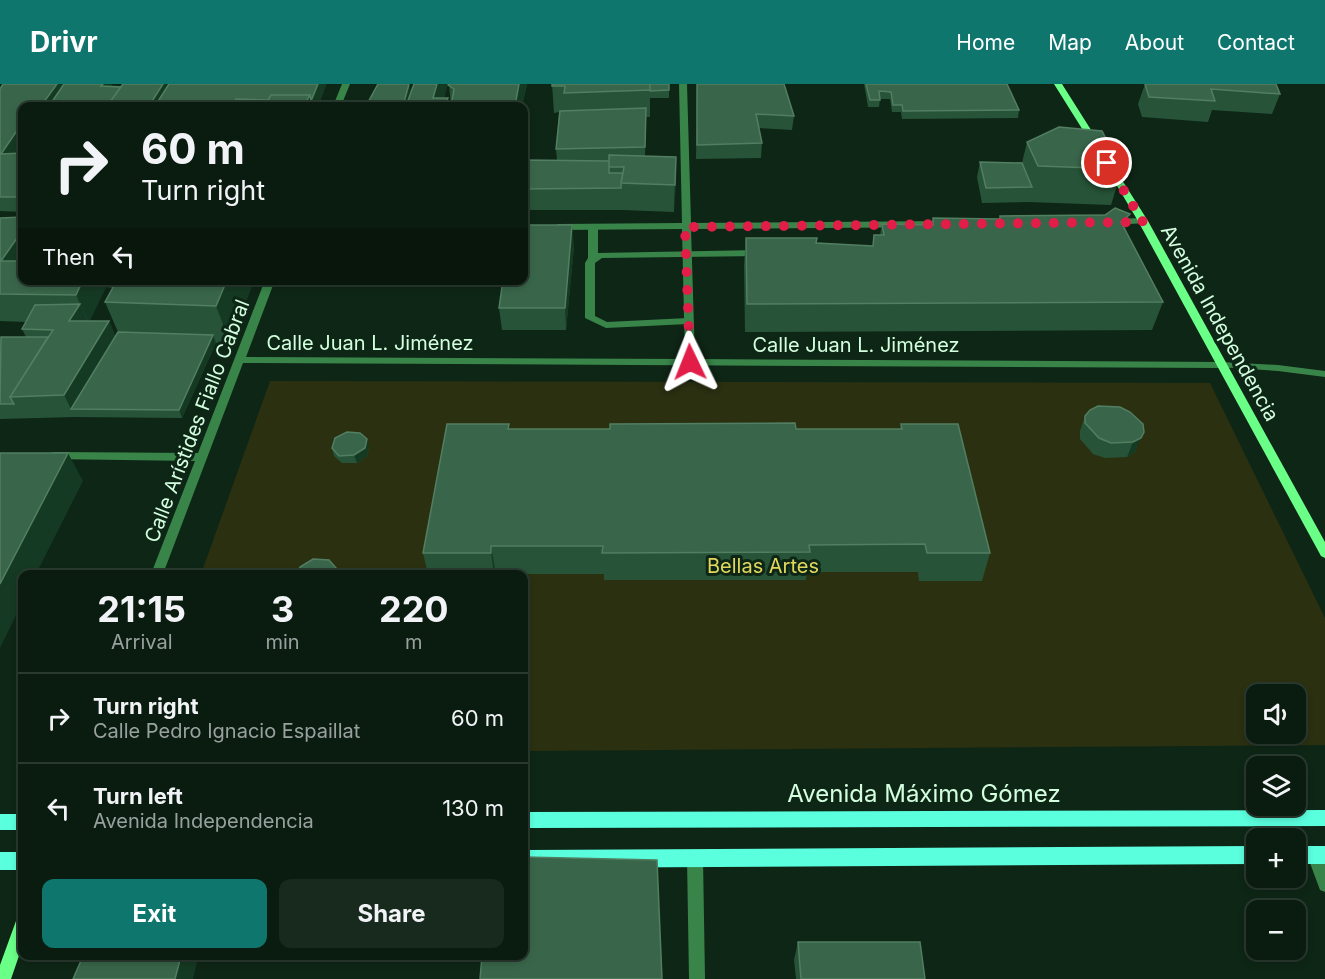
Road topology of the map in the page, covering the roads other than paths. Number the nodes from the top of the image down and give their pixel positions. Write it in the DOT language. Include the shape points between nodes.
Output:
graph roads {
  1 [pos="346,84"];
  2 [pos="683,84"];
  3 [pos="1058,84"];
  4 [pos="339,102"];
  5 [pos="1101,153"];
  6 [pos="1107,163"];
  7 [pos="1108,222"];
  8 [pos="1143,222"];
  9 [pos="956,224"];
  10 [pos="546,227"];
  11 [pos="592,227"];
  12 [pos="685,227"];
  13 [pos="767,253"];
  14 [pos="686,255"];
  15 [pos="593,258"];
  16 [pos="268,285"];
  17 [pos="688,321"];
  18 [pos="238,360"];
  19 [pos="690,362"];
  20 [pos="1222,365"];
  21 [pos="1325,374"];
  22 [pos="48,456"];
  23 [pos="202,457"];
  24 [pos="1325,553"];
  25 [pos="159,570"];
  26 [pos="1325,818"];
  27 [pos="528,820"];
  28 [pos="0,822"];
  29 [pos="18,822"];
  30 [pos="1246,855"];
  31 [pos="1312,855"];
  32 [pos="695,858"];
  33 [pos="528,859"];
  34 [pos="0,861"];
  35 [pos="18,861"];
  36 [pos="1325,885"];
  37 [pos="18,937"];
  38 [pos="3,979"];
  39 [pos="697,979"];
  1 -- 4 [label="street"];
  2 -- 12 [label="street"];
  3 -- 5 [label="main road"];
  6 -- 8 [label="main road, Avenida Independencia"];
  7 -- 8 [label="street"];
  8 -- 20 [label="main road, Avenida Independencia"];
  9 -- 12 [label="street"];
  10 -- 11 [label="street"];
  11 -- 12 [label="street"];
  11 -- 15 [label="street"];
  12 -- 14 [label="street"];
  13 -- 14 [label="street"];
  14 -- 15 [label="street"];
  14 -- 17 [label="street"];
  15 -- 17 [label="street" via="590,318 595,323"];
  16 -- 18 [label="street, Calle Arístides Fiallo Cabral"];
  17 -- 19 [label="street"];
  18 -- 19 [label="street, Calle Juan L. Jiménez"];
  18 -- 23 [label="street, Calle Arístides Fiallo Cabral"];
  19 -- 20 [label="street, Calle Juan L. Jiménez"];
  20 -- 21 [label="street, Calle Juan L. Jiménez"];
  20 -- 24 [label="main road, Avenida Independencia"];
  22 -- 23 [label="street"];
  23 -- 25 [label="street, Calle Arístides Fiallo Cabral"];
  26 -- 27 [label="main road, Avenida Máximo Gómez"];
  28 -- 29 [label="main road"];
  30 -- 32 [label="main road"];
  31 -- 36 [label="street"];
  32 -- 33 [label="main road"];
  32 -- 39 [label="street"];
  34 -- 35 [label="main road"];
  37 -- 38 [label="main road"];
}
